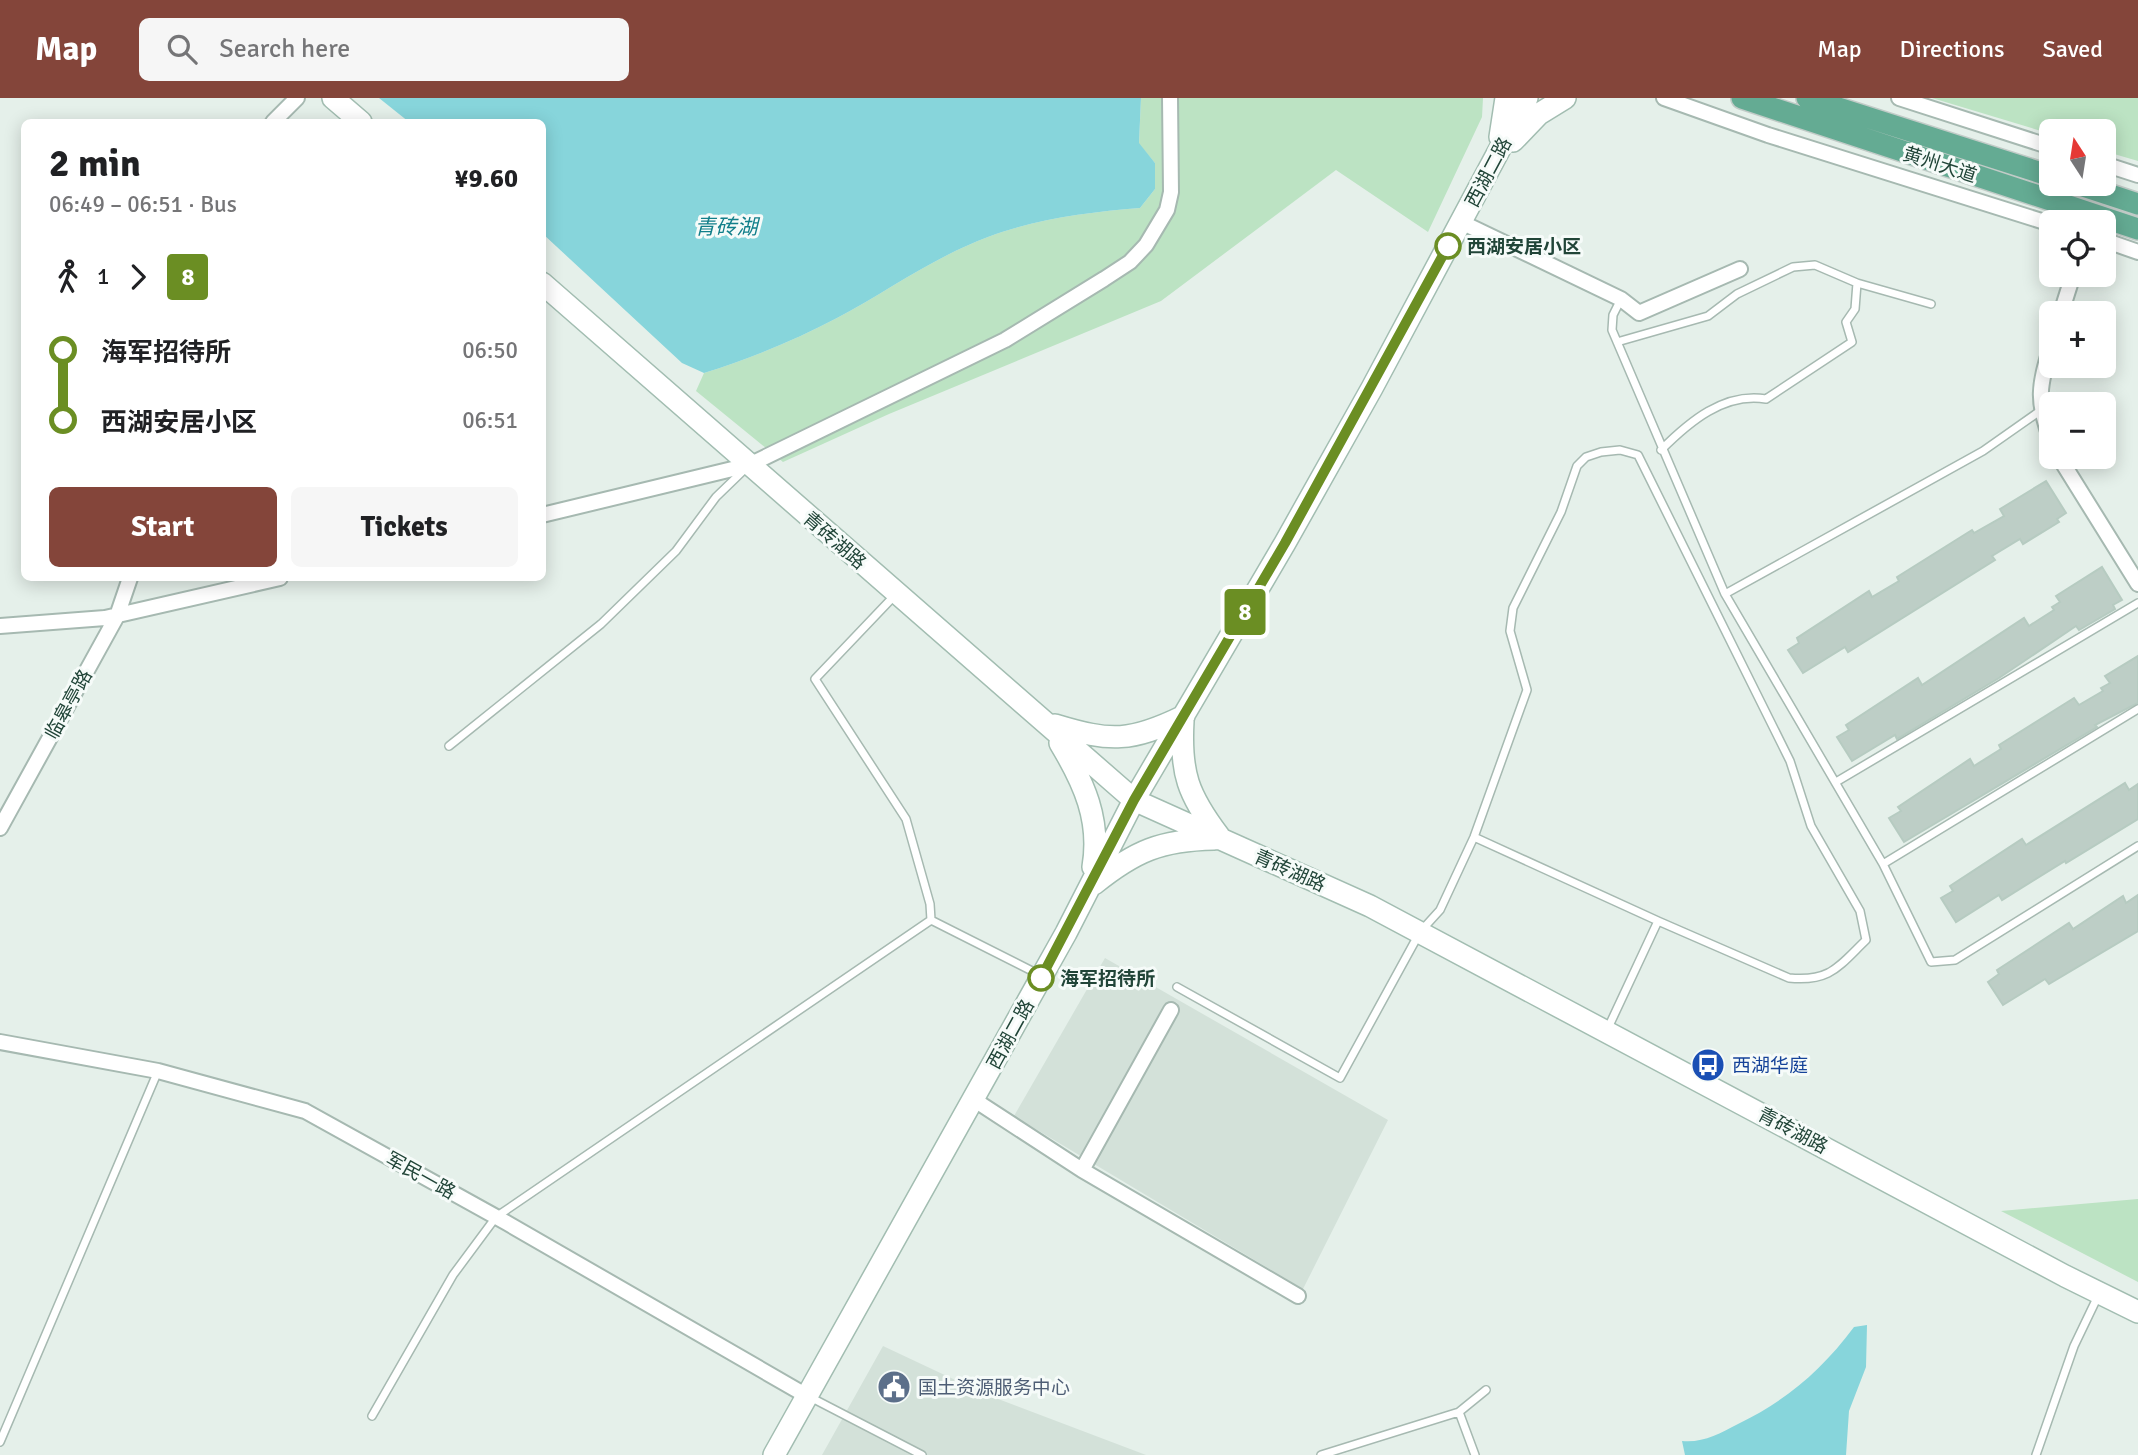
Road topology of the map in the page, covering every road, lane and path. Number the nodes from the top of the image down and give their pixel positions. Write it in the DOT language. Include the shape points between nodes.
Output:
graph roads {
  1 [pos="297,98"];
  2 [pos="333,98"];
  3 [pos="1170,98"];
  4 [pos="1506,98"];
  5 [pos="1527,98"];
  6 [pos="1565,98"];
  7 [pos="1664,98"];
  8 [pos="1742,98"];
  9 [pos="1807,98"];
  10 [pos="1899,98"];
  11 [pos="276,119"];
  12 [pos="358,119"];
  13 [pos="2039,143"];
  14 [pos="1496,158"];
  15 [pos="2116,168"];
  16 [pos="2039,172"];
  17 [pos="2138,175"];
  18 [pos="2114,196"];
  19 [pos="2138,204"];
  20 [pos="2039,220"];
  21 [pos="1461,222"];
  22 [pos="2138,229"];
  23 [pos="2116,244"];
  24 [pos="2138,252"];
  25 [pos="1740,269"];
  26 [pos="1857,283"];
  27 [pos="546,287"];
  28 [pos="1621,299"];
  29 [pos="1931,304"];
  30 [pos="1617,342"];
  31 [pos="2042,378"];
  32 [pos="2039,400"];
  33 [pos="2039,412"];
  34 [pos="1661,450"];
  35 [pos="749,466"];
  36 [pos="2066,469"];
  37 [pos="546,514"];
  38 [pos="129,581"];
  39 [pos="267,581"];
  40 [pos="2138,584"];
  41 [pos="897,594"];
  42 [pos="1725,594"];
  43 [pos="2138,603"];
  44 [pos="117,615"];
  45 [pos="0,626"];
  46 [pos="2138,709"];
  47 [pos="1184,716"];
  48 [pos="1048,723"];
  49 [pos="449,746"];
  50 [pos="1836,782"];
  51 [pos="1134,800"];
  52 [pos="0,828"];
  53 [pos="1474,837"];
  54 [pos="1222,839"];
  55 [pos="2138,846"];
  56 [pos="1883,864"];
  57 [pos="1090,887"];
  58 [pos="932,920"];
  59 [pos="1658,921"];
  60 [pos="1420,932"];
  61 [pos="1042,976"];
  62 [pos="1177,987"];
  63 [pos="1171,1010"];
  64 [pos="1606,1031"];
  65 [pos="0,1042"];
  66 [pos="158,1071"];
  67 [pos="973,1099"];
  68 [pos="1082,1170"];
  69 [pos="496,1217"];
  70 [pos="2100,1293"];
  71 [pos="1298,1296"];
  72 [pos="2138,1312"];
  73 [pos="1486,1390"];
  74 [pos="807,1396"];
  75 [pos="1459,1412"];
  76 [pos="372,1416"];
  77 [pos="0,1442"];
  78 [pos="774,1455"];
  79 [pos="922,1455"];
  80 [pos="1321,1455"];
  81 [pos="1475,1455"];
  82 [pos="2036,1455"];
  1 -- 11 [label="street"];
  2 -- 12 [label="main road"];
  3 -- 35 [label="street" via="1171,192 1167,210 1158,230 1129,262 1004,340"];
  4 -- 14 [label="main road"];
  5 -- 14 [label="main road, 西湖二路"];
  6 -- 14 [label="main road" via="1539,114"];
  7 -- 20 [label="street"];
  8 -- 22 [label="main road, 黄州大道"];
  9 -- 16 [label="main road, 黄州大道"];
  10 -- 13 [label="street"];
  14 -- 21 [label="main road, 西湖二路"];
  15 -- 17 [label="street"];
  18 -- 19 [label="main road"];
  21 -- 28 [label="street"];
  21 -- 47 [label="main road, 西湖二路"];
  23 -- 24 [label="street"];
  25 -- 28 [label="street" via="1639,313"];
  26 -- 29 [label="lane"];
  26 -- 30 [label="lane" via="1815,265 1793,267 1737,294 1708,316"];
  26 -- 34 [label="lane" via="1855,309 1846,322 1852,342 1766,399 1729,400 1682,429"];
  27 -- 35 [label="main road, 青砖湖路"];
  28 -- 30 [label="lane" via="1613,315"];
  30 -- 34 [label="lane"];
  31 -- 32 [label="street"];
  33 -- 42 [label="lane" via="1983,451"];
  34 -- 42 [label="lane"];
  35 -- 37 [label="street"];
  35 -- 41 [label="main road, 青砖湖路"];
  35 -- 49 [label="lane" via="716,497 676,551 601,624"];
  36 -- 40 [label="street"];
  38 -- 44 [label="street, 临皋亭路"];
  39 -- 44 [label="street"];
  41 -- 48 [label="main road, 青砖湖路"];
  41 -- 58 [label="lane" via="815,679 906,819"];
  42 -- 50 [label="lane"];
  43 -- 50 [label="lane"];
  44 -- 45 [label="street"];
  44 -- 52 [label="street, 临皋亭路"];
  46 -- 56 [label="lane"];
  47 -- 48 [label="main road" via="1129,738 1093,736"];
  47 -- 51 [label="main road, 西湖二路"];
  47 -- 54 [label="main road" via="1181,755 1186,783"];
  48 -- 51 [label="main road, 青砖湖路"];
  48 -- 57 [label="main road" via="1092,807 1098,842"];
  50 -- 56 [label="lane"];
  51 -- 54 [label="main road, 青砖湖路"];
  51 -- 57 [label="main road, 西湖二路"];
  53 -- 59 [label="lane"];
  53 -- 59 [label="lane" via="1527,690 1510,631 1513,608 1561,512 1577,466 1601,452 1620,450 1638,455 1790,761 1811,826 1860,911 1866,940 1835,971 1812,980 1789,978"];
  53 -- 60 [label="lane" via="1440,910"];
  54 -- 57 [label="main road" via="1154,846 1123,861"];
  54 -- 60 [label="main road, 青砖湖路"];
  55 -- 56 [label="lane" via="1955,960 1931,962"];
  57 -- 61 [label="main road, 西湖二路"];
  58 -- 61 [label="lane"];
  58 -- 69 [label="lane"];
  59 -- 64 [label="lane"];
  60 -- 62 [label="lane" via="1340,1078"];
  60 -- 64 [label="main road, 青砖湖路"];
  61 -- 67 [label="main road, 西湖二路"];
  63 -- 68 [label="street"];
  64 -- 70 [label="main road, 青砖湖路"];
  65 -- 66 [label="street, 军民一路"];
  66 -- 69 [label="street, 军民一路" via="305,1111"];
  66 -- 77 [label="lane"];
  67 -- 68 [label="street"];
  67 -- 74 [label="main road, 西湖二路"];
  68 -- 71 [label="street"];
  69 -- 74 [label="street, 军民一路"];
  69 -- 76 [label="lane" via="453,1275"];
  70 -- 72 [label="main road, 青砖湖路"];
  70 -- 82 [label="lane" via="2074,1346"];
  73 -- 75 [label="lane"];
  74 -- 78 [label="main road, 西湖二路"];
  74 -- 79 [label="lane"];
  75 -- 80 [label="lane"];
  75 -- 81 [label="lane"];
}
